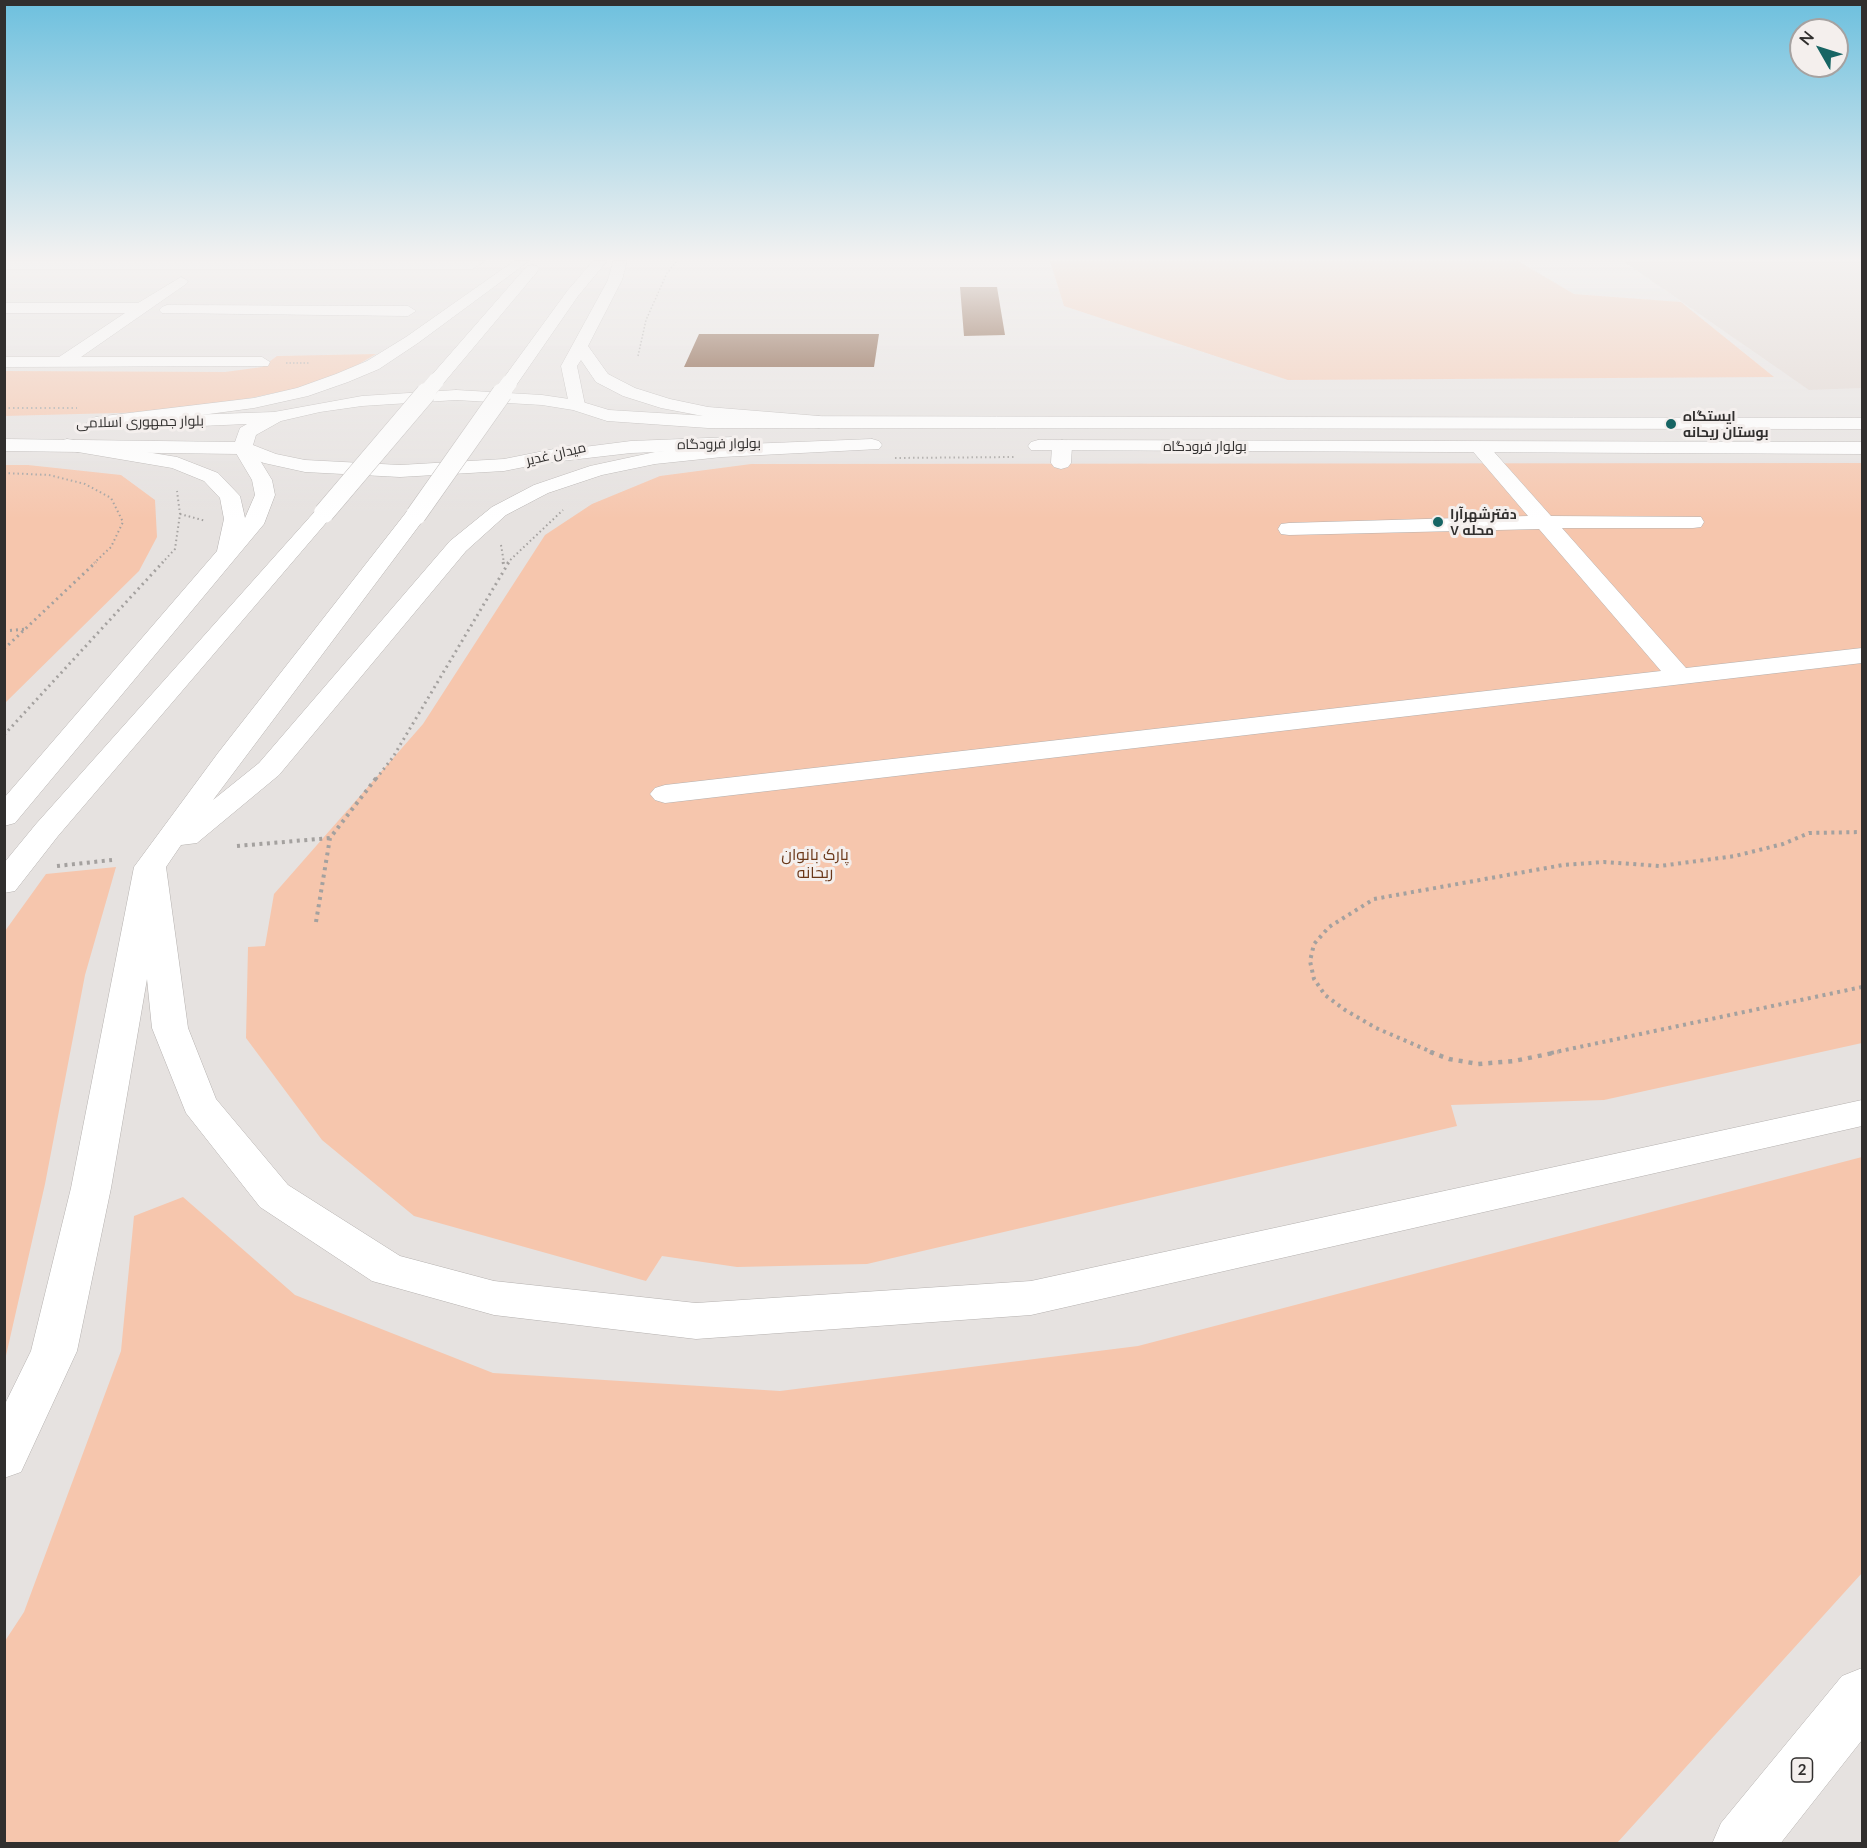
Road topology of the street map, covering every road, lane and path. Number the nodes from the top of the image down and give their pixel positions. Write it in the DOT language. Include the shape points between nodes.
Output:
graph roads {
  1 [pos="85,347"];
  2 [pos="400,347"];
  3 [pos="465,347"];
  4 [pos="534,347"];
  5 [pos="578,347"];
  6 [pos="580,347"];
  7 [pos="640,347"];
  8 [pos="113,349"];
  9 [pos="638,356"];
  10 [pos="4,362"];
  11 [pos="63,362"];
  12 [pos="95,362"];
  13 [pos="262,362"];
  14 [pos="576,405"];
  15 [pos="607,415"];
  16 [pos="274,417"];
  17 [pos="819,422"];
  18 [pos="73,423"];
  19 [pos="96,423"];
  20 [pos="1261,423"];
  21 [pos="1863,424"];
  22 [pos="4,445"];
  23 [pos="67,445"];
  24 [pos="872,445"];
  25 [pos="1015,446"];
  26 [pos="1273,447"];
  27 [pos="243,448"];
  28 [pos="1480,448"];
  29 [pos="1863,448"];
  30 [pos="896,451"];
  31 [pos="1062,455"];
  32 [pos="548,458"];
  33 [pos="4,472"];
  34 [pos="177,488"];
  35 [pos="570,506"];
  36 [pos="560,511"];
  37 [pos="180,514"];
  38 [pos="550,515"];
  39 [pos="1547,522"];
  40 [pos="1693,522"];
  41 [pos="212,523"];
  42 [pos="1289,529"];
  43 [pos="501,545"];
  44 [pos="228,551"];
  45 [pos="504,566"];
  46 [pos="28,629"];
  47 [pos="4,631"];
  48 [pos="4,649"];
  49 [pos="1863,656"];
  50 [pos="1680,677"];
  51 [pos="4,735"];
  52 [pos="665,794"];
  53 [pos="4,817"];
  54 [pos="47,830"];
  55 [pos="1863,832"];
  56 [pos="330,838"];
  57 [pos="237,846"];
  58 [pos="131,863"];
  59 [pos="50,867"];
  60 [pos="4,869"];
  61 [pos="4,884"];
  62 [pos="316,922"];
  63 [pos="1863,987"];
  64 [pos="1863,1113"];
  65 [pos="4,1457"];
  66 [pos="1863,1696"];
  67 [pos="1742,1844"];
  1 -- 11 [label="main road"];
  2 -- 19 [label="main road" via="373,364 302,392 254,403"];
  3 -- 54 [label="main road, bridge"];
  4 -- 58 [label="main road, bridge" via="416,515 228,759"];
  5 -- 14 [label="main road" via="569,366"];
  6 -- 17 [label="main road" via="602,378 629,393 708,412"];
  7 -- 9 [label="path"];
  8 -- 12 [label="main road"];
  10 -- 11 [label="main road"];
  11 -- 12 [label="main road"];
  12 -- 13 [label="main road"];
  14 -- 15 [label="main road"];
  14 -- 16 [label="main road" via="502,397 428,396 320,406"];
  15 -- 17 [label="main road, بولوار فرودگاه" via="708,422"];
  15 -- 32 [label="main road, میدان غدیر" via="612,430 592,446"];
  16 -- 19 [label="main road, بلوار جمهوری اسلامی"];
  16 -- 27 [label="main road" via="248,432"];
  17 -- 20 [label="main road, بولوار فرودگاه"];
  18 -- 19 [label="main road, بلوار جمهوری اسلامی"];
  20 -- 21 [label="main road, بولوار فرودگاه"];
  20 -- 26 [label="main road"];
  22 -- 23 [label="main road, بلوار جمهوری اسلامی"];
  23 -- 27 [label="main road, بلوار جمهوری اسلامی"];
  23 -- 44 [label="main road" via="177,463 211,477 230,496 235,519"];
  24 -- 30 [label="main road, بولوار فرودگاه"];
  24 -- 32 [label="main road, بولوار فرودگاه" via="715,442"];
  24 -- 58 [label="main road" via="655,458 597,470 541,489 500,511 458,546 269,769"];
  25 -- 31 [label="main road, بولوار فرودگاه"];
  26 -- 28 [label="main road, بولوار فرودگاه"];
  26 -- 31 [label="main road, بولوار فرودگاه"];
  27 -- 32 [label="main road, میدان غدیر" via="305,466 370,471 465,468"];
  27 -- 44 [label="main road" via="262,480 265,495 256,519"];
  28 -- 29 [label="main road, بولوار فرودگاه"];
  28 -- 39 [label="main road"];
  30 -- 31 [label="path"];
  33 -- 46 [label="path" via="49,475 85,484 111,498 123,522 111,547"];
  34 -- 37 [label="path"];
  35 -- 36 [label="path"];
  36 -- 38 [label="path"];
  36 -- 45 [label="path"];
  37 -- 41 [label="path"];
  37 -- 51 [label="path" via="175,549"];
  39 -- 40 [label="main road"];
  39 -- 42 [label="main road"];
  39 -- 50 [label="main road"];
  43 -- 45 [label="path"];
  44 -- 53 [label="main road"];
  45 -- 56 [label="path" via="393,757"];
  46 -- 47 [label="path"];
  46 -- 48 [label="path"];
  49 -- 50 [label="main road"];
  50 -- 52 [label="main road"];
  54 -- 60 [label="main road"];
  54 -- 61 [label="main road"];
  55 -- 63 [label="path" via="1809,833 1735,856 1660,866 1604,862 1563,865 1374,899 1329,927 1314,944 1310,961 1314,979 1325,995 1345,1010 1408,1044 1449,1059 1479,1064 1514,1061"];
  56 -- 57 [label="path"];
  56 -- 62 [label="path"];
  58 -- 59 [label="path"];
  58 -- 64 [label="main road" via="170,1028 199,1104 274,1196 387,1269 494,1298 696,1321 1031,1298"];
  58 -- 65 [label="main road" via="91,1188 54,1351"];
  66 -- 67 [label="main road, 2"];
}
